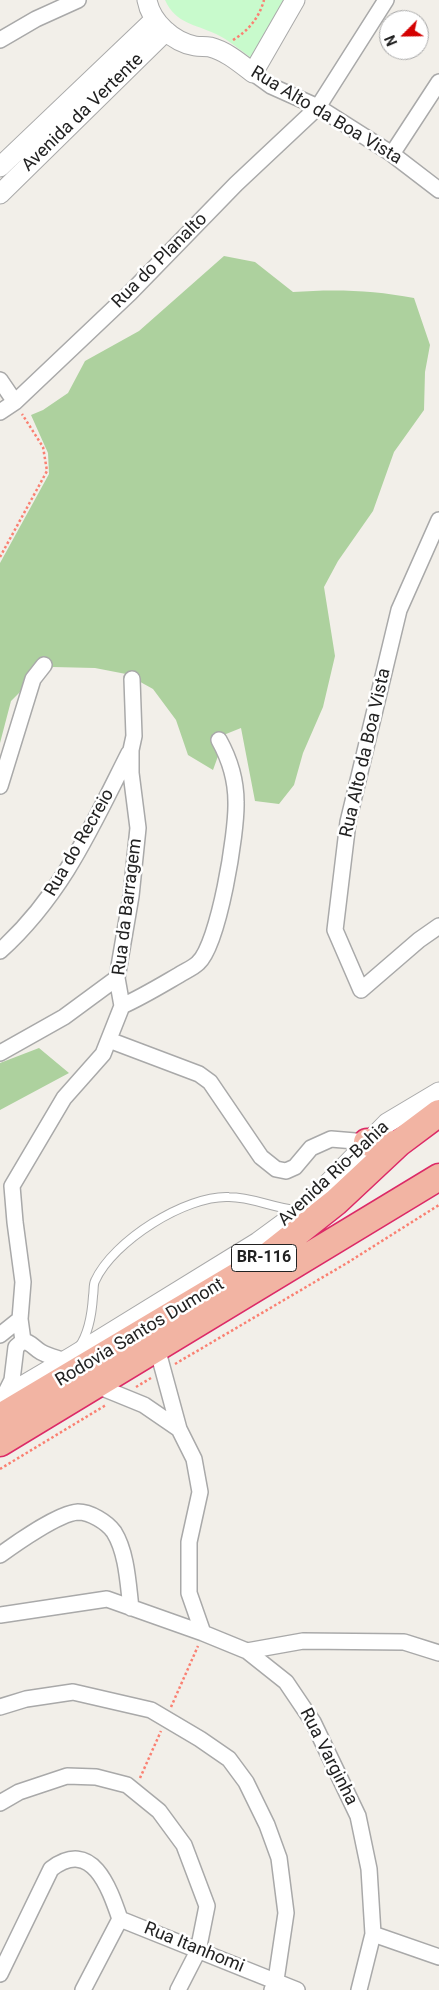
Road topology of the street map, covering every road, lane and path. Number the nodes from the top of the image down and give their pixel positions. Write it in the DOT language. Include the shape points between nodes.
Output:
graph roads {
  1 [pos="78,0"];
  2 [pos="147,0"];
  3 [pos="264,0"];
  4 [pos="295,0"];
  5 [pos="386,0"];
  6 [pos="160,25"];
  7 [pos="0,40"];
  8 [pos="210,47"];
  9 [pos="253,73"];
  10 [pos="439,82"];
  11 [pos="318,107"];
  12 [pos="392,154"];
  13 [pos="0,167"];
  14 [pos="439,190"];
  15 [pos="0,194"];
  16 [pos="0,380"];
  17 [pos="15,402"];
  18 [pos="0,412"];
  19 [pos="439,520"];
  20 [pos="0,557"];
  21 [pos="44,665"];
  22 [pos="132,679"];
  23 [pos="219,740"];
  24 [pos="131,750"];
  25 [pos="0,786"];
  26 [pos="439,926"];
  27 [pos="0,951"];
  28 [pos="117,978"];
  29 [pos="122,1006"];
  30 [pos="109,1040"];
  31 [pos="0,1053"];
  32 [pos="439,1092"];
  33 [pos="439,1113"];
  34 [pos="367,1142"];
  35 [pos="399,1143"];
  36 [pos="439,1177"];
  37 [pos="439,1205"];
  38 [pos="303,1209"];
  39 [pos="20,1319"];
  40 [pos="0,1335"];
  41 [pos="23,1341"];
  42 [pos="69,1358"];
  43 [pos="160,1360"];
  44 [pos="95,1385"];
  45 [pos="122,1396"];
  46 [pos="1,1404"];
  47 [pos="179,1429"];
  48 [pos="0,1443"];
  49 [pos="0,1469"];
  50 [pos="0,1555"];
  51 [pos="131,1608"];
  52 [pos="0,1615"];
  53 [pos="203,1633"];
  54 [pos="248,1651"];
  55 [pos="439,1653"];
  56 [pos="0,1707"];
  57 [pos="0,1804"];
  58 [pos="120,1918"];
  59 [pos="373,1934"];
  60 [pos="198,1951"];
  61 [pos="439,1957"];
  62 [pos="0,1974"];
  63 [pos="274,1985"];
  64 [pos="82,1990"];
  65 [pos="178,1990"];
  66 [pos="297,1990"];
  67 [pos="359,1990"];
  1 -- 7 [label="street"];
  2 -- 6 [label="street"];
  3 -- 8 [label="path" via="261,13 246,32"];
  4 -- 9 [label="street"];
  5 -- 11 [label="street, Rua do Planalto"];
  6 -- 8 [label="street, Rua Alto da Boa Vista" via="179,40 194,46"];
  6 -- 13 [label="street, Avenida da Vertente"];
  6 -- 15 [label="street, Avenida da Vertente"];
  8 -- 9 [label="street, Rua Alto da Boa Vista" via="226,53"];
  9 -- 11 [label="street, Rua Alto da Boa Vista" via="271,86"];
  10 -- 12 [label="street"];
  11 -- 12 [label="street, Rua Alto da Boa Vista"];
  11 -- 17 [label="street, Rua do Planalto"];
  12 -- 14 [label="street, Rua Alto da Boa Vista"];
  16 -- 17 [label="street"];
  17 -- 18 [label="street, Rua do Planalto"];
  17 -- 20 [label="path" via="43,447 47,472"];
  19 -- 26 [label="street, Rua Alto da Boa Vista" via="399,610 348,822 335,930 361,990"];
  21 -- 25 [label="street" via="33,679"];
  22 -- 24 [label="street, Rua da Barragem" via="134,736"];
  23 -- 29 [label="street" via="232,774 236,802 223,900 210,946 199,963"];
  24 -- 27 [label="street, Rua do Recreio" via="78,854 26,927"];
  24 -- 28 [label="street, Rua da Barragem" via="138,828"];
  28 -- 29 [label="street, Rua da Barragem"];
  28 -- 31 [label="street" via="64,1017"];
  29 -- 30 [label="street"];
  30 -- 34 [label="street" via="199,1074 210,1082 261,1157 276,1169 286,1171 294,1167 311,1148 331,1139"];
  30 -- 39 [label="street" via="103,1054 64,1098 12,1186 23,1282"];
  32 -- 34 [label="street, Avenida Rio-Bahia" via="387,1123"];
  33 -- 35 [label="highway, Rodovia Santos Dumont / BR-116"];
  34 -- 35 [label="highway" via="380,1147"];
  34 -- 38 [label="street, Avenida Rio-Bahia"];
  35 -- 46 [label="highway, Rodovia Santos Dumont / BR-116" via="336,1202 259,1263"];
  36 -- 43 [label="highway, Rodovia Santos Dumont / BR-116"];
  37 -- 43 [label="path" via="347,1263"];
  38 -- 42 [label="street, Avenida Rio-Bahia" via="258,1242"];
  38 -- 42 [label="lane" via="274,1208 227,1196 176,1210 144,1228 117,1252 94,1282 88,1324 82,1342"];
  39 -- 40 [label="street"];
  39 -- 41 [label="street"];
  41 -- 42 [label="street" via="50,1356"];
  41 -- 46 [label="street" via="16,1347 12,1380"];
  42 -- 46 [label="street, Avenida Rio-Bahia"];
  43 -- 44 [label="highway, Rodovia Santos Dumont / BR-116"];
  43 -- 45 [label="path"];
  43 -- 47 [label="street"];
  44 -- 45 [label="street"];
  44 -- 48 [label="highway, Rodovia Santos Dumont / BR-116"];
  45 -- 47 [label="street" via="144,1405"];
  45 -- 49 [label="path"];
  47 -- 53 [label="street" via="194,1459 200,1492 189,1542 189,1593"];
  50 -- 51 [label="street" via="55,1520 77,1512 94,1516 114,1532 126,1570"];
  51 -- 52 [label="street, Rua Varginha" via="107,1599"];
  51 -- 53 [label="street, Rua Varginha"];
  53 -- 54 [label="street, Rua Varginha"];
  54 -- 55 [label="street" via="303,1641 404,1642"];
  54 -- 59 [label="street, Rua Varginha" via="286,1682 313,1722 358,1816 369,1870"];
  56 -- 63 [label="street" via="26,1699 73,1692 152,1710 229,1759 246,1782 279,1858 286,1913"];
  57 -- 60 [label="street" via="19,1792 67,1776 96,1777 127,1785 159,1811 184,1845 207,1906"];
  58 -- 60 [label="street, Rua Itanhomi"];
  58 -- 62 [label="street" via="111,1893 95,1867 80,1860 62,1860 51,1869"];
  58 -- 64 [label="street"];
  59 -- 61 [label="street"];
  59 -- 67 [label="street, Rua Varginha"];
  60 -- 63 [label="street, Rua Itanhomi"];
  60 -- 65 [label="street"];
  63 -- 66 [label="street, Rua Itanhomi"];
}
